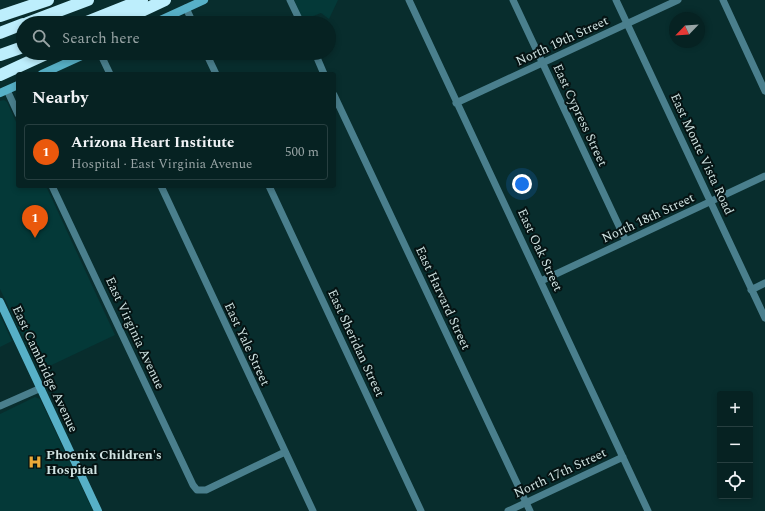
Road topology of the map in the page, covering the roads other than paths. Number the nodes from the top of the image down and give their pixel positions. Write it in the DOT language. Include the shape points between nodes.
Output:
graph roads {
  1 [pos="48,0"];
  2 [pos="88,0"];
  3 [pos="142,0"];
  4 [pos="166,0"];
  5 [pos="204,0"];
  6 [pos="290,0"];
  7 [pos="409,0"];
  8 [pos="513,0"];
  9 [pos="616,0"];
  10 [pos="678,0"];
  11 [pos="722,0"];
  12 [pos="186,8"];
  13 [pos="0,16"];
  14 [pos="46,16"];
  15 [pos="102,16"];
  16 [pos="131,16"];
  17 [pos="169,16"];
  18 [pos="190,16"];
  19 [pos="298,16"];
  20 [pos="627,23"];
  21 [pos="16,27"];
  22 [pos="0,33"];
  23 [pos="16,49"];
  24 [pos="0,55"];
  25 [pos="33,60"];
  26 [pos="73,60"];
  27 [pos="103,60"];
  28 [pos="209,60"];
  29 [pos="318,60"];
  30 [pos="542,63"];
  31 [pos="46,72"];
  32 [pos="109,72"];
  33 [pos="215,72"];
  34 [pos="323,72"];
  35 [pos="0,75"];
  36 [pos="16,86"];
  37 [pos="765,91"];
  38 [pos="3,92"];
  39 [pos="336,99"];
  40 [pos="456,103"];
  41 [pos="16,111"];
  42 [pos="765,176"];
  43 [pos="53,188"];
  44 [pos="162,188"];
  45 [pos="271,188"];
  46 [pos="711,202"];
  47 [pos="626,241"];
  48 [pos="541,281"];
  49 [pos="765,283"];
  50 [pos="751,290"];
  51 [pos="0,302"];
  52 [pos="765,318"];
  53 [pos="41,388"];
  54 [pos="0,406"];
  55 [pos="285,452"];
  56 [pos="623,457"];
  57 [pos="526,502"];
  58 [pos="98,511"];
  59 [pos="313,511"];
  60 [pos="421,511"];
  61 [pos="508,511"];
  62 [pos="530,511"];
  63 [pos="648,511"];
  1 -- 13 [label="highway"];
  2 -- 14 [label="highway"];
  3 -- 15 [label="highway"];
  4 -- 16 [label="highway"];
  5 -- 12 [label="street"];
  6 -- 19 [label="street"];
  7 -- 40 [label="street, East Oak Street"];
  8 -- 30 [label="street, East Cypress Street"];
  9 -- 20 [label="street, East Monte Vista Road"];
  10 -- 20 [label="street, North 19th Street"];
  11 -- 37 [label="street"];
  12 -- 17 [label="street"];
  12 -- 18 [label="street"];
  20 -- 30 [label="street, North 19th Street"];
  20 -- 46 [label="street, East Monte Vista Road"];
  21 -- 22 [label="highway"];
  23 -- 24 [label="highway"];
  25 -- 35 [label="highway"];
  26 -- 31 [label="street"];
  27 -- 32 [label="street"];
  28 -- 33 [label="street"];
  29 -- 34 [label="street"];
  30 -- 40 [label="street, North 19th Street"];
  30 -- 47 [label="street, East Cypress Street"];
  36 -- 38 [label="street"];
  38 -- 41 [label="street"];
  39 -- 57 [label="street, East Harvard Street"];
  40 -- 48 [label="street, East Oak Street"];
  42 -- 46 [label="street, North 18th Street"];
  43 -- 55 [label="street, East Virginia Avenue" via="197,490 206,490"];
  44 -- 55 [label="street, East Yale Street"];
  45 -- 60 [label="street, East Sheridan Street"];
  46 -- 47 [label="street, North 18th Street"];
  46 -- 50 [label="street, East Monte Vista Road"];
  47 -- 48 [label="street, North 18th Street"];
  48 -- 56 [label="street, East Oak Street"];
  49 -- 50 [label="street"];
  50 -- 52 [label="street, East Monte Vista Road"];
  51 -- 53 [label="street, East Cambridge Avenue"];
  53 -- 54 [label="street"];
  53 -- 58 [label="street, East Cambridge Avenue"];
  55 -- 59 [label="street, East Yale Street"];
  56 -- 57 [label="street, North 17th Street"];
  56 -- 63 [label="street, East Oak Street"];
  57 -- 61 [label="street, North 17th Street"];
  57 -- 62 [label="street, East Harvard Street"];
}
